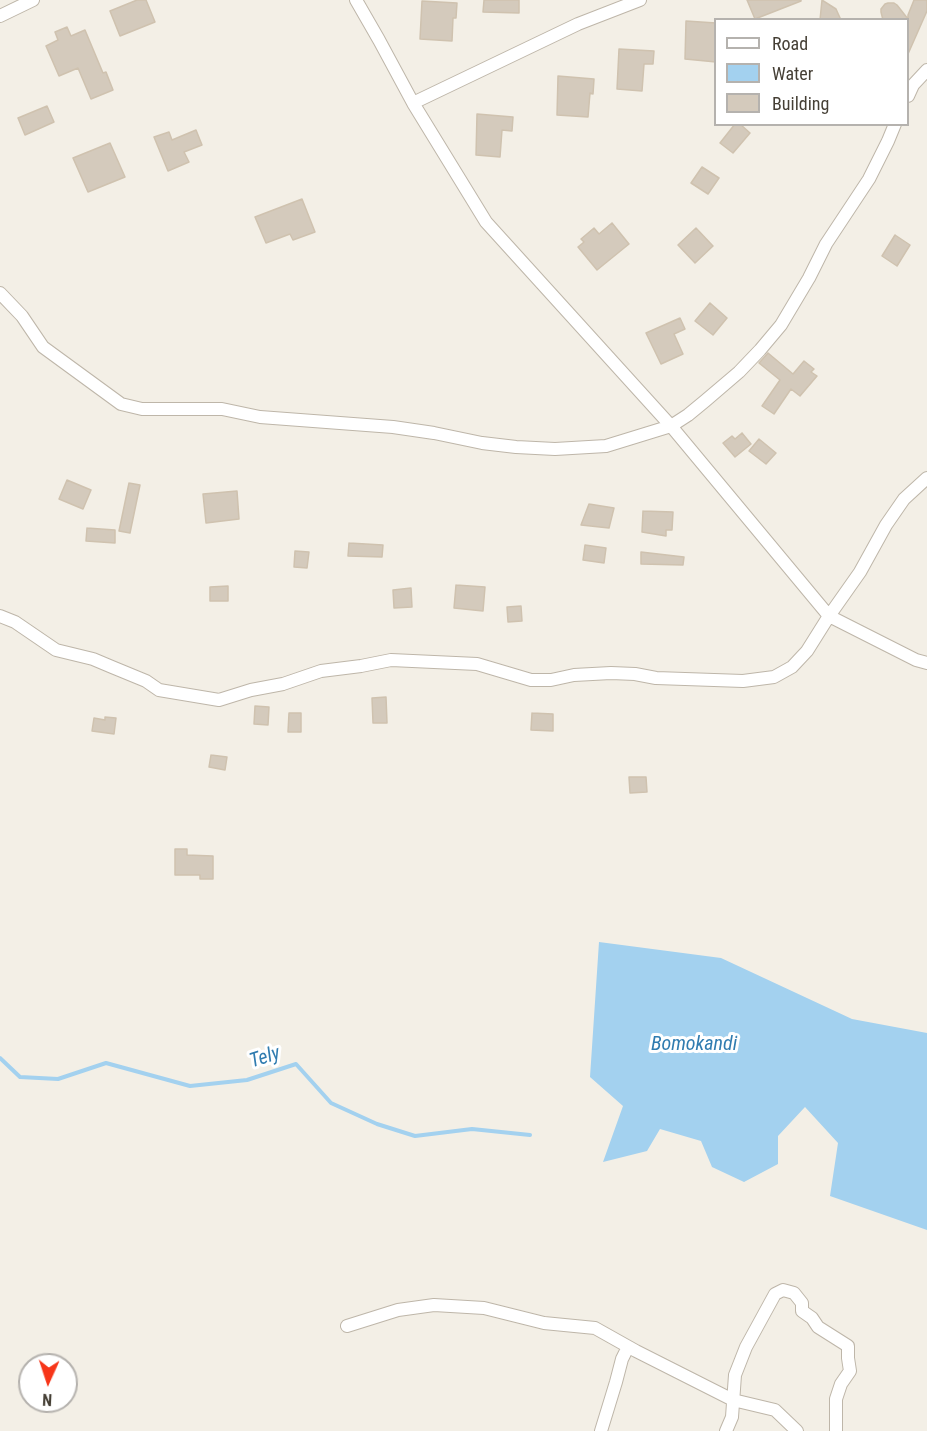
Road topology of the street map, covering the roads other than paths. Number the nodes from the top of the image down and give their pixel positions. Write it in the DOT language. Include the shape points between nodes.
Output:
graph roads {
  1 [pos="33,0"];
  2 [pos="357,0"];
  3 [pos="640,0"];
  4 [pos="0,16"];
  5 [pos="927,70"];
  6 [pos="909,94"];
  7 [pos="413,103"];
  8 [pos="894,126"];
  9 [pos="0,294"];
  10 [pos="671,426"];
  11 [pos="927,478"];
  12 [pos="0,616"];
  13 [pos="829,616"];
  14 [pos="927,663"];
  15 [pos="347,1326"];
  16 [pos="628,1347"];
  17 [pos="733,1400"];
  18 [pos="601,1431"];
  19 [pos="726,1431"];
  20 [pos="797,1431"];
  21 [pos="836,1431"];
  1 -- 4 [label="street"];
  2 -- 7 [label="street"];
  3 -- 7 [label="street" via="578,24"];
  5 -- 6 [label="street"];
  7 -- 10 [label="street" via="486,222"];
  8 -- 10 [label="street" via="869,179 826,244 781,326 739,372"];
  9 -- 10 [label="street" via="22,316 43,347 121,404 142,410 222,410 260,417 393,427 482,443 555,449 606,446"];
  10 -- 13 [label="street"];
  11 -- 13 [label="street" via="904,499"];
  12 -- 13 [label="street" via="56,650 93,659 159,690 219,700 321,671 392,660 477,664 531,680 611,673 743,681 774,677 792,667 807,651"];
  13 -- 14 [label="street"];
  15 -- 16 [label="street" via="407,1308 484,1308 544,1323 595,1328"];
  16 -- 17 [label="street"];
  16 -- 18 [label="street"];
  17 -- 19 [label="street"];
  17 -- 20 [label="street" via="775,1410"];
  17 -- 21 [label="street" via="735,1375 775,1294 783,1290 794,1293 802,1303 802,1311 818,1327 848,1346 850,1371 836,1399"];
}
